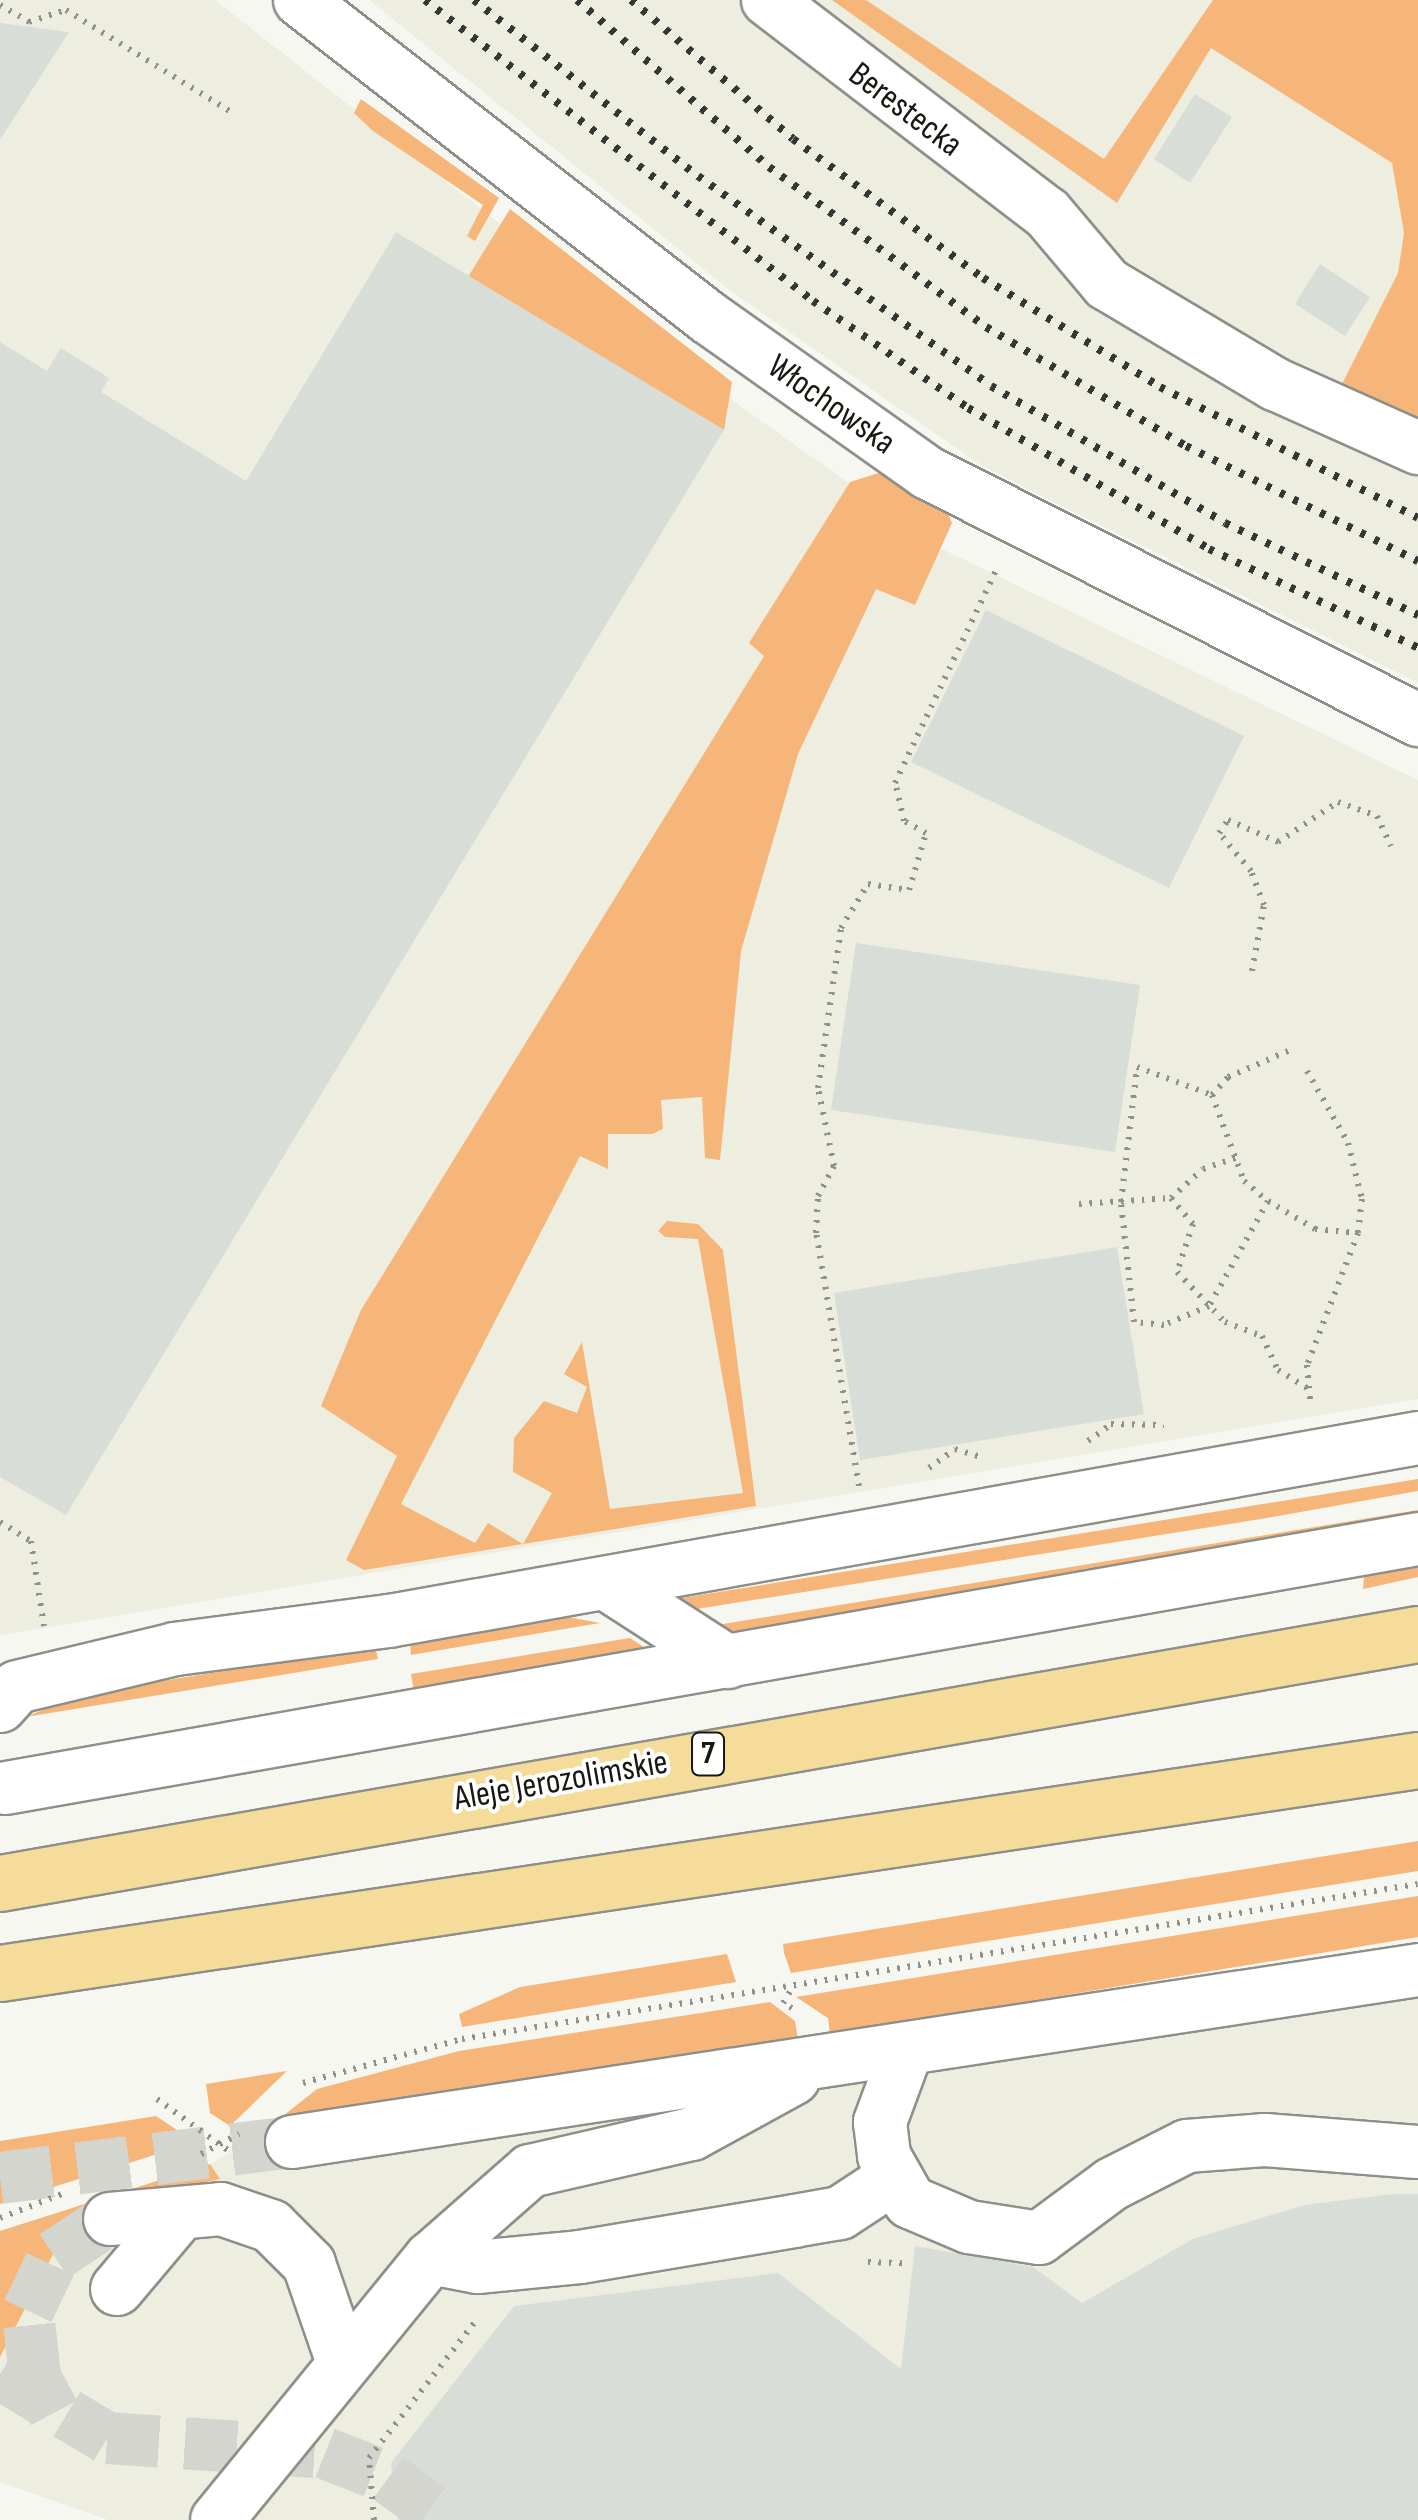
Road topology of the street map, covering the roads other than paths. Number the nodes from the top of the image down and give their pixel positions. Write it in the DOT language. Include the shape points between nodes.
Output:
graph roads {
  1 [pos="300,0"];
  2 [pos="768,0"];
  3 [pos="1418,448"];
  4 [pos="1418,720"];
  5 [pos="1418,1438"];
  6 [pos="1418,1539"];
  7 [pos="608,1584"];
  8 [pos="1418,1634"];
  9 [pos="728,1662"];
  10 [pos="0,1706"];
  11 [pos="1418,1760"];
  12 [pos="6,1788"];
  13 [pos="0,1883"];
  14 [pos="1418,1970"];
  15 [pos="0,1973"];
  16 [pos="907,2049"];
  17 [pos="819,2064"];
  18 [pos="269,2135"];
  19 [pos="1418,2152"];
  20 [pos="895,2176"];
  21 [pos="95,2203"];
  22 [pos="181,2212"];
  23 [pos="431,2258"];
  24 [pos="116,2290"];
  25 [pos="343,2364"];
  26 [pos="217,2520"];
  1 -- 4 [label="street, Włochowska" via="709,318 928,473"];
  2 -- 3 [label="street, Berestecka" via="1048,214 1107,284 1275,384"];
  5 -- 7 [label="street"];
  6 -- 9 [label="street"];
  7 -- 9 [label="street"];
  7 -- 10 [label="street" via="175,1649 18,1687"];
  8 -- 13 [label="main road, Aleje Jerozolimskie / 7"];
  9 -- 12 [label="street"];
  11 -- 15 [label="main road"];
  14 -- 16 [label="street"];
  16 -- 17 [label="street"];
  16 -- 20 [label="street" via="880,2122"];
  17 -- 18 [label="street"];
  17 -- 23 [label="street" via="692,2134 530,2171"];
  19 -- 20 [label="street" via="1264,2140 1187,2146 1112,2184 1039,2238 944,2220 910,2202"];
  20 -- 23 [label="street" via="840,2212 775,2225 494,2266"];
  21 -- 22 [label="street"];
  22 -- 24 [label="street"];
  22 -- 25 [label="street" via="237,2212 285,2237 317,2280"];
  23 -- 25 [label="street"];
  25 -- 26 [label="street"];
}
